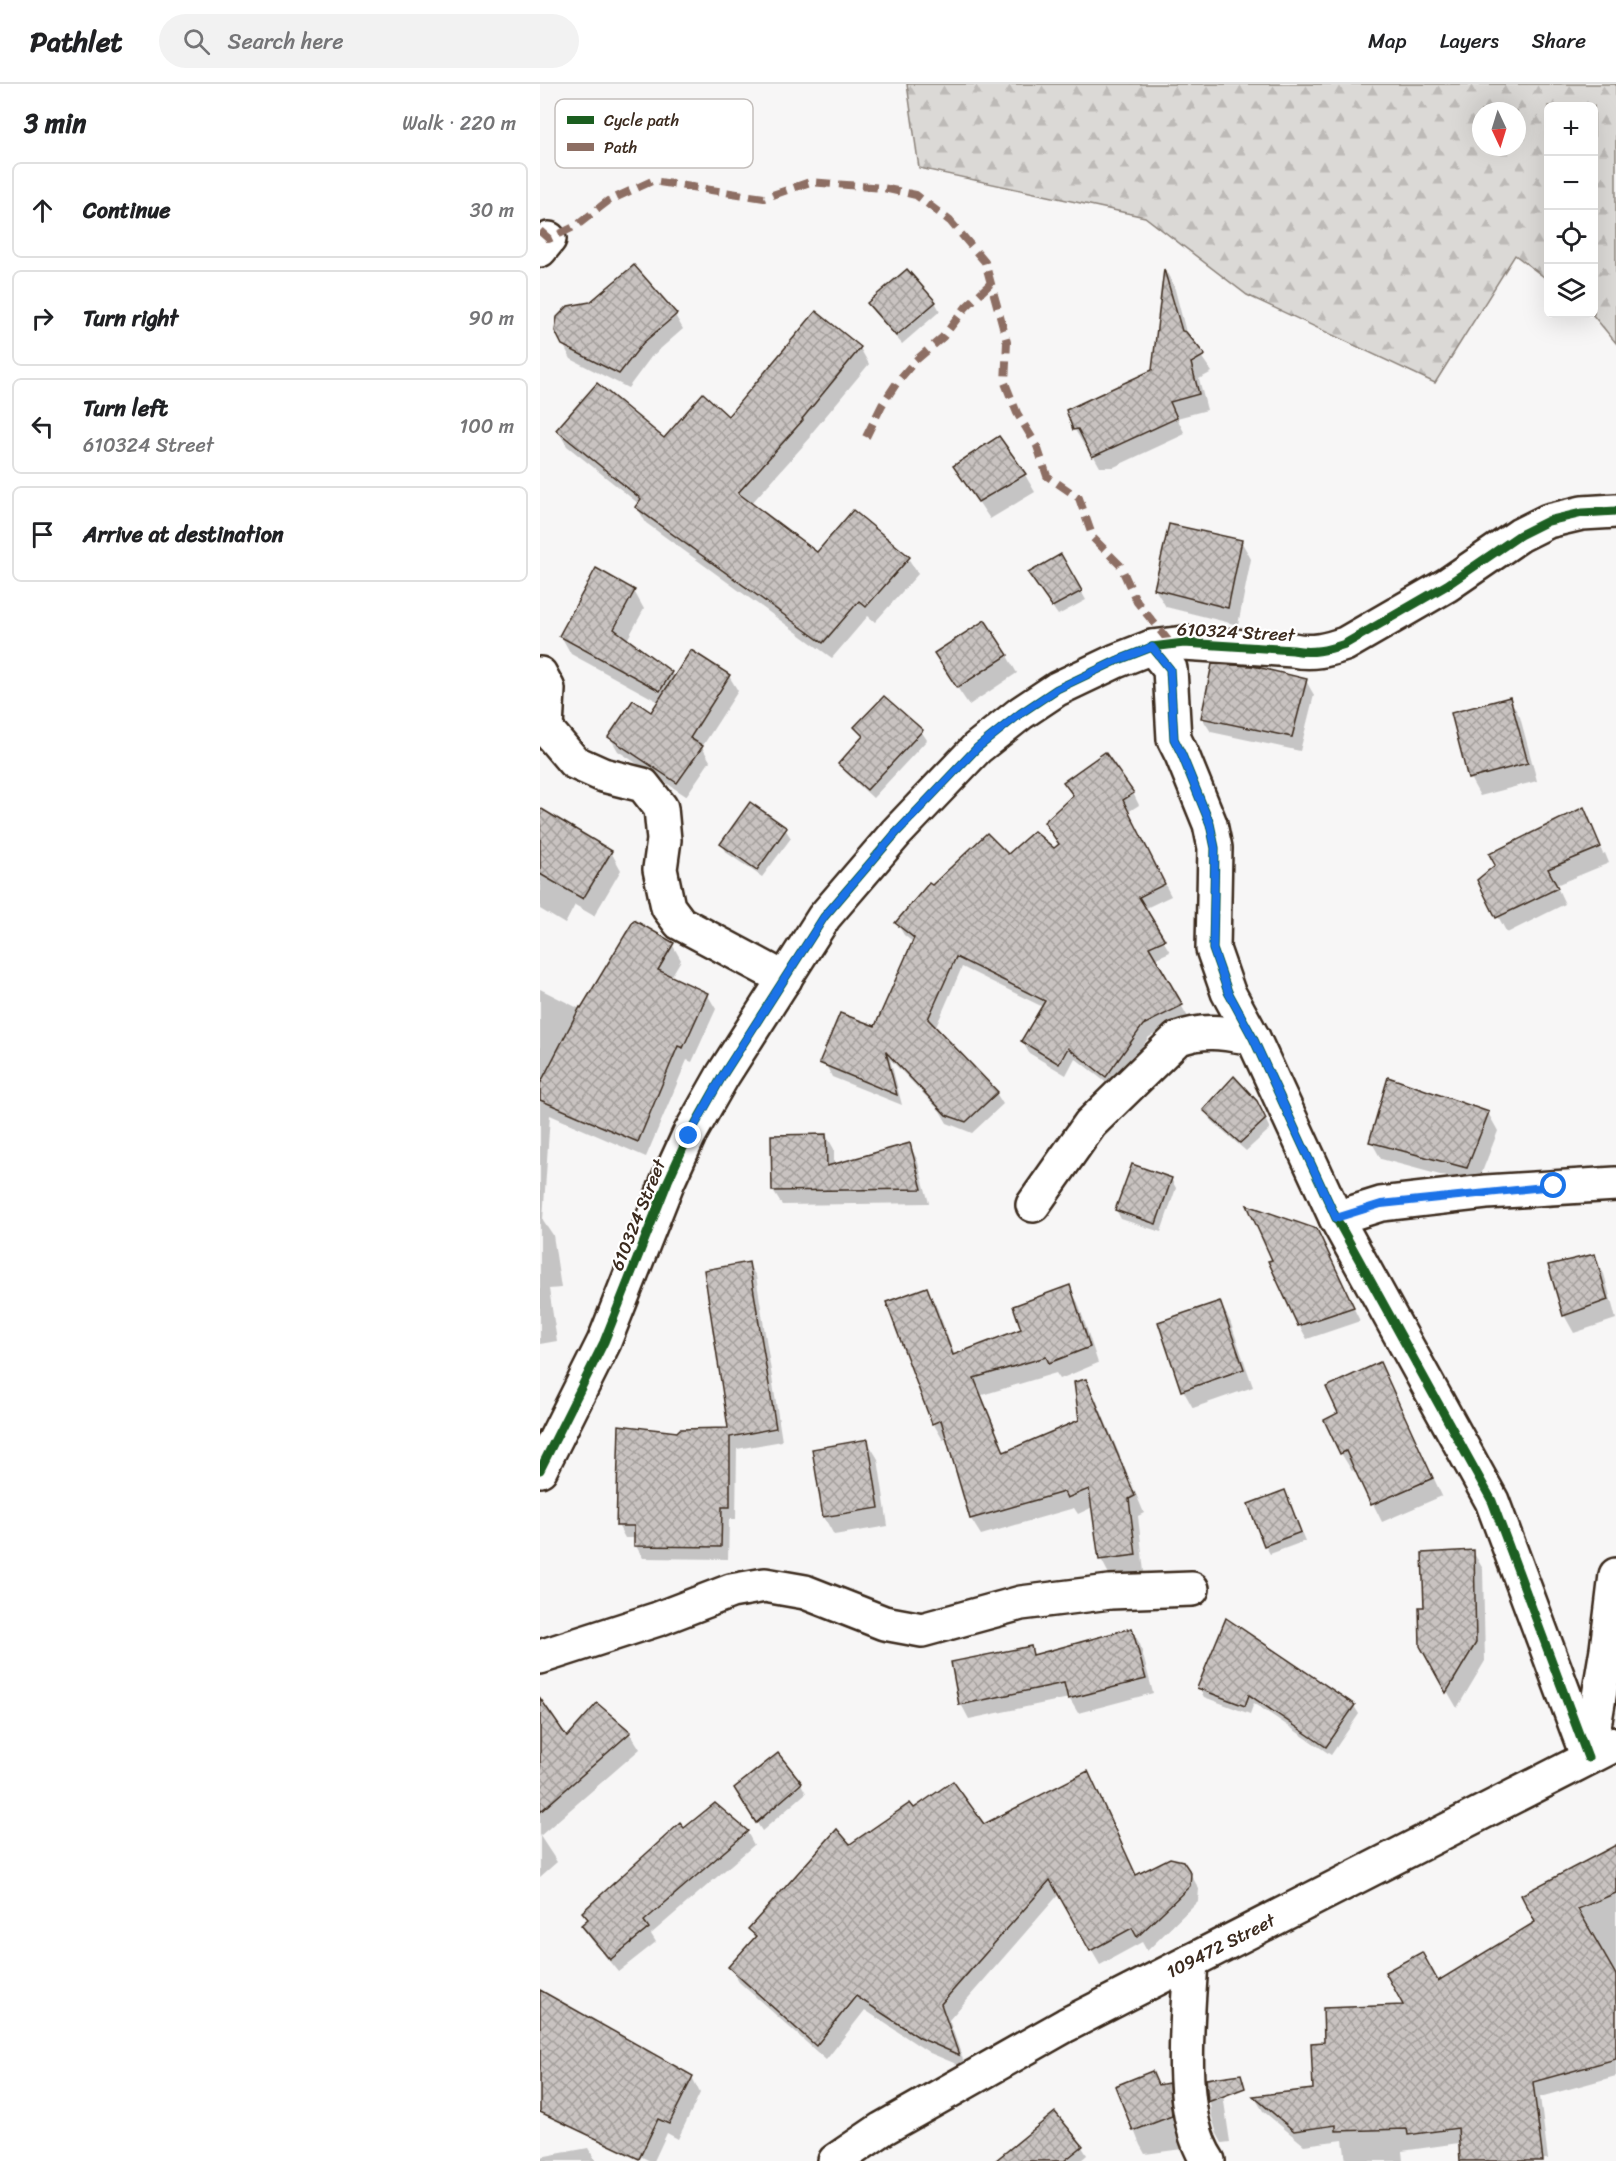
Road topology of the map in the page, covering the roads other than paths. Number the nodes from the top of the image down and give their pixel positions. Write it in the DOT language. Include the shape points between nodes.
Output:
graph roads {
  1 [pos="1616,511"];
  2 [pos="1152,647"];
  3 [pos="540,674"];
  4 [pos="785,979"];
  5 [pos="1253,1038"];
  6 [pos="1616,1184"];
  7 [pos="1034,1205"];
  8 [pos="1336,1218"];
  9 [pos="540,1470"];
  10 [pos="1616,1575"];
  11 [pos="1192,1589"];
  12 [pos="540,1657"];
  13 [pos="1607,1754"];
  14 [pos="1191,1961"];
  15 [pos="835,2161"];
  16 [pos="1208,2161"];
  1 -- 2 [label="street, 610324 Street" via="1582,513 1529,530 1447,585 1329,650 1307,653 1184,643"];
  2 -- 4 [label="street, 610324 Street" via="1057,689 977,748 896,833 824,917"];
  2 -- 5 [label="street" via="1170,669 1174,739 1210,824 1215,848 1213,949 1228,992"];
  3 -- 4 [label="street" via="548,689 546,729 574,762 603,775 644,785 661,808 664,840 660,869 668,907 680,923"];
  4 -- 9 [label="street, 610324 Street" via="689,1136 604,1342"];
  5 -- 7 [label="street" via="1194,1032 1177,1039 1090,1124"];
  5 -- 8 [label="street"];
  6 -- 8 [label="street" via="1497,1191 1381,1204"];
  8 -- 13 [label="street" via="1492,1501"];
  10 -- 13 [label="street" via="1607,1650"];
  11 -- 12 [label="street" via="1110,1592 1021,1603 922,1630 884,1623 805,1592 765,1585 731,1591"];
  13 -- 14 [label="street, 109472 Street"];
  14 -- 15 [label="street, 109472 Street" via="1057,2030 882,2129"];
  14 -- 16 [label="street" via="1187,2090 1199,2147"];
}
